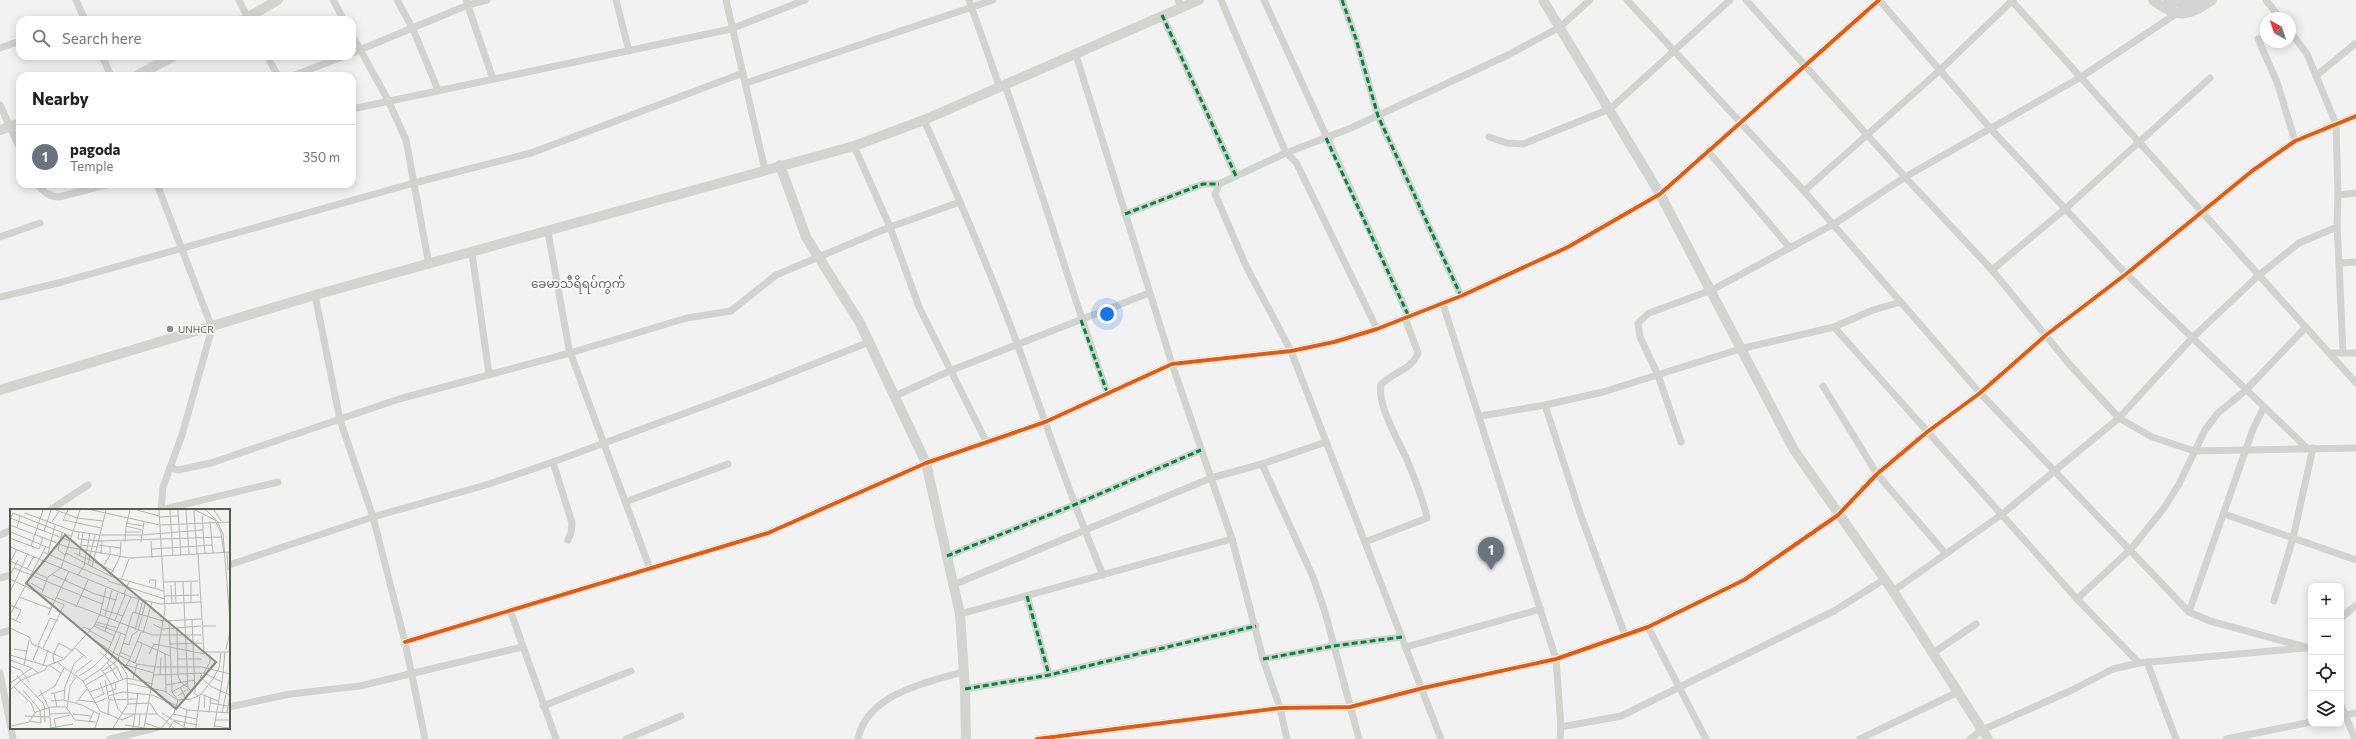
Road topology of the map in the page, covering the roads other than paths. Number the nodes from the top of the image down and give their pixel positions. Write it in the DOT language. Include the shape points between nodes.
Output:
graph roads {
  1 [pos="76,0"];
  2 [pos="239,0"];
  3 [pos="278,0"];
  4 [pos="333,0"];
  5 [pos="397,0"];
  6 [pos="487,0"];
  7 [pos="616,0"];
  8 [pos="726,0"];
  9 [pos="805,0"];
  10 [pos="969,0"];
  11 [pos="993,0"];
  12 [pos="1199,0"];
  13 [pos="1220,0"];
  14 [pos="1264,0"];
  15 [pos="1342,0"];
  16 [pos="1544,0"];
  17 [pos="1590,0"];
  18 [pos="1626,0"];
  19 [pos="1730,0"];
  20 [pos="1746,0"];
  21 [pos="1879,0"];
  22 [pos="2012,0"];
  23 [pos="2153,0"];
  24 [pos="2168,0"];
  25 [pos="2198,0"];
  26 [pos="2212,0"];
  27 [pos="2266,0"];
  28 [pos="467,3"];
  29 [pos="1180,3"];
  30 [pos="972,8"];
  31 [pos="2275,12"];
  32 [pos="2176,14"];
  33 [pos="1162,15"];
  34 [pos="82,16"];
  35 [pos="246,16"];
  36 [pos="252,16"];
  37 [pos="342,16"];
  38 [pos="1560,27"];
  39 [pos="413,29"];
  40 [pos="731,29"];
  41 [pos="2258,39"];
  42 [pos="2296,39"];
  43 [pos="16,42"];
  44 [pos="356,42"];
  45 [pos="2356,43"];
  46 [pos="0,48"];
  47 [pos="360,50"];
  48 [pos="629,50"];
  49 [pos="356,52"];
  50 [pos="1674,53"];
  51 [pos="1076,55"];
  52 [pos="104,60"];
  53 [pos="166,60"];
  54 [pos="269,60"];
  55 [pos="334,60"];
  56 [pos="1804,65"];
  57 [pos="1940,70"];
  58 [pos="109,72"];
  59 [pos="144,72"];
  60 [pos="276,72"];
  61 [pos="303,72"];
  62 [pos="743,73"];
  63 [pos="2316,76"];
  64 [pos="2080,77"];
  65 [pos="2210,78"];
  66 [pos="493,79"];
  67 [pos="746,83"];
  68 [pos="1002,87"];
  69 [pos="438,90"];
  70 [pos="388,100"];
  71 [pos="0,105"];
  72 [pos="356,108"];
  73 [pos="1610,109"];
  74 [pos="1378,116"];
  75 [pos="2356,116"];
  76 [pos="924,120"];
  77 [pos="1741,122"];
  78 [pos="2336,124"];
  79 [pos="16,125"];
  80 [pos="1990,128"];
  81 [pos="5,129"];
  82 [pos="1868,134"];
  83 [pos="1489,137"];
  84 [pos="1326,138"];
  85 [pos="2295,141"];
  86 [pos="16,143"];
  87 [pos="2139,143"];
  88 [pos="854,146"];
  89 [pos="1708,151"];
  90 [pos="1286,153"];
  91 [pos="780,165"];
  92 [pos="765,170"];
  93 [pos="1236,176"];
  94 [pos="1905,177"];
  95 [pos="414,183"];
  96 [pos="1219,184"];
  97 [pos="41,188"];
  98 [pos="94,188"];
  99 [pos="159,188"];
  100 [pos="1804,191"];
  101 [pos="2356,193"];
  102 [pos="1660,194"];
  103 [pos="2338,195"];
  104 [pos="960,202"];
  105 [pos="2065,209"];
  106 [pos="2204,212"];
  107 [pos="1125,214"];
  108 [pos="40,223"];
  109 [pos="1834,224"];
  110 [pos="890,227"];
  111 [pos="2337,227"];
  112 [pos="548,232"];
  113 [pos="0,237"];
  114 [pos="1790,248"];
  115 [pos="184,249"];
  116 [pos="472,253"];
  117 [pos="816,256"];
  118 [pos="2356,262"];
  119 [pos="2339,263"];
  120 [pos="429,265"];
  121 [pos="1992,270"];
  122 [pos="2126,274"];
  123 [pos="2258,276"];
  124 [pos="1712,290"];
  125 [pos="1150,293"];
  126 [pos="315,295"];
  127 [pos="1461,296"];
  128 [pos="0,297"];
  129 [pos="1901,302"];
  130 [pos="1443,304"];
  131 [pos="1407,317"];
  132 [pos="1081,320"];
  133 [pos="1834,327"];
  134 [pos="2306,327"];
  135 [pos="212,328"];
  136 [pos="1377,329"];
  137 [pos="2046,335"];
  138 [pos="2192,338"];
  139 [pos="869,342"];
  140 [pos="1017,344"];
  141 [pos="1740,349"];
  142 [pos="1291,351"];
  143 [pos="570,353"];
  144 [pos="2329,353"];
  145 [pos="2343,353"];
  146 [pos="2356,353"];
  147 [pos="1172,364"];
  148 [pos="952,370"];
  149 [pos="489,374"];
  150 [pos="1658,375"];
  151 [pos="2356,383"];
  152 [pos="1823,386"];
  153 [pos="0,390"];
  154 [pos="2246,390"];
  155 [pos="1107,392"];
  156 [pos="1980,393"];
  157 [pos="895,396"];
  158 [pos="1545,405"];
  159 [pos="2264,406"];
  160 [pos="1481,416"];
  161 [pos="2119,418"];
  162 [pos="340,420"];
  163 [pos="1045,422"];
  164 [pos="1927,432"];
  165 [pos="603,442"];
  166 [pos="1326,442"];
  167 [pos="1681,442"];
  168 [pos="987,443"];
  169 [pos="2310,448"];
  170 [pos="2356,448"];
  171 [pos="1201,450"];
  172 [pos="2247,450"];
  173 [pos="2194,451"];
  174 [pos="553,462"];
  175 [pos="926,462"];
  176 [pos="728,464"];
  177 [pos="1262,464"];
  178 [pos="170,467"];
  179 [pos="2056,472"];
  180 [pos="1877,474"];
  181 [pos="1211,478"];
  182 [pos="278,482"];
  183 [pos="88,485"];
  184 [pos="625,502"];
  185 [pos="1074,505"];
  186 [pos="52,509"];
  187 [pos="161,509"];
  188 [pos="165,509"];
  189 [pos="2224,514"];
  190 [pos="1838,515"];
  191 [pos="2001,515"];
  192 [pos="373,517"];
  193 [pos="10,530"];
  194 [pos="1084,530"];
  195 [pos="0,535"];
  196 [pos="2294,538"];
  197 [pos="568,540"];
  198 [pos="1232,540"];
  199 [pos="1365,542"];
  200 [pos="2131,549"];
  201 [pos="1946,554"];
  202 [pos="947,556"];
  203 [pos="2356,560"];
  204 [pos="230,565"];
  205 [pos="650,570"];
  206 [pos="10,575"];
  207 [pos="1103,575"];
  208 [pos="0,578"];
  209 [pos="1885,579"];
  210 [pos="953,585"];
  211 [pos="1893,591"];
  212 [pos="1026,596"];
  213 [pos="2077,599"];
  214 [pos="2274,601"];
  215 [pos="2356,605"];
  216 [pos="1541,609"];
  217 [pos="510,610"];
  218 [pos="2189,612"];
  219 [pos="960,614"];
  220 [pos="2344,615"];
  221 [pos="1976,624"];
  222 [pos="1256,626"];
  223 [pos="1648,627"];
  224 [pos="10,630"];
  225 [pos="0,633"];
  226 [pos="1625,635"];
  227 [pos="1402,637"];
  228 [pos="405,642"];
  229 [pos="1333,646"];
  230 [pos="522,647"];
  231 [pos="1406,647"];
  232 [pos="2308,647"];
  233 [pos="2308,648"];
  234 [pos="1933,653"];
  235 [pos="1263,659"];
  236 [pos="1556,660"];
  237 [pos="2147,662"];
  238 [pos="2139,663"];
  239 [pos="631,671"];
  240 [pos="410,672"];
  241 [pos="963,672"];
  242 [pos="0,673"];
  243 [pos="1049,674"];
  244 [pos="1423,688"];
  245 [pos="1681,688"];
  246 [pos="965,689"];
  247 [pos="1958,692"];
  248 [pos="543,706"];
  249 [pos="230,707"];
  250 [pos="1350,707"];
  251 [pos="1280,708"];
  252 [pos="2356,712"];
  253 [pos="2344,715"];
  254 [pos="680,716"];
  255 [pos="2308,723"];
  256 [pos="1561,727"];
  257 [pos="10,728"];
  258 [pos="10,729"];
  259 [pos="152,729"];
  260 [pos="1982,730"];
  261 [pos="12,739"];
  262 [pos="110,739"];
  263 [pos="425,739"];
  264 [pos="556,739"];
  265 [pos="626,739"];
  266 [pos="858,739"];
  267 [pos="966,739"];
  268 [pos="1038,739"];
  269 [pos="1286,739"];
  270 [pos="1359,739"];
  271 [pos="1441,739"];
  272 [pos="1560,739"];
  273 [pos="1706,739"];
  274 [pos="1860,739"];
  275 [pos="1970,739"];
  276 [pos="1988,739"];
  277 [pos="2176,739"];
  278 [pos="2226,739"];
  279 [pos="2355,739"];
  1 -- 34 [label="street"];
  2 -- 35 [label="street"];
  3 -- 36 [label="street"];
  4 -- 37 [label="street"];
  5 -- 39 [label="street"];
  6 -- 28 [label="street"];
  7 -- 48 [label="street"];
  8 -- 40 [label="street"];
  9 -- 40 [label="street"];
  10 -- 30 [label="street"];
  11 -- 30 [label="street"];
  12 -- 29 [label="street"];
  13 -- 90 [label="street"];
  14 -- 84 [label="street"];
  15 -- 74 [label="street"];
  16 -- 38 [label="street"];
  17 -- 38 [label="street"];
  18 -- 50 [label="street"];
  19 -- 50 [label="street"];
  20 -- 56 [label="street"];
  21 -- 56 [label="street"];
  21 -- 57 [label="street"];
  22 -- 57 [label="street"];
  22 -- 64 [label="street"];
  23 -- 32 [label="street"];
  24 -- 25 [label="street" via="2186,5"];
  26 -- 32 [label="street" via="2186,14"];
  27 -- 31 [label="street"];
  28 -- 39 [label="street"];
  28 -- 66 [label="street"];
  29 -- 33 [label="street"];
  30 -- 67 [label="street"];
  30 -- 68 [label="street"];
  32 -- 64 [label="street"];
  33 -- 51 [label="street"];
  33 -- 93 [label="street"];
  38 -- 73 [label="street"];
  38 -- 74 [label="street" via="1508,55"];
  39 -- 47 [label="street"];
  39 -- 69 [label="street"];
  40 -- 48 [label="street"];
  40 -- 62 [label="street"];
  41 -- 85 [label="street" via="2277,82"];
  42 -- 63 [label="street" via="2307,54"];
  43 -- 46 [label="street"];
  44 -- 47 [label="street"];
  45 -- 63 [label="street"];
  47 -- 49 [label="street"];
  47 -- 70 [label="street"];
  48 -- 66 [label="street"];
  50 -- 73 [label="street"];
  50 -- 77 [label="street"];
  51 -- 68 [label="street"];
  51 -- 107 [label="street"];
  52 -- 58 [label="street"];
  53 -- 59 [label="street"];
  54 -- 60 [label="street"];
  55 -- 61 [label="street"];
  56 -- 77 [label="street"];
  56 -- 82 [label="street"];
  57 -- 80 [label="street"];
  57 -- 82 [label="street"];
  62 -- 67 [label="street"];
  62 -- 95 [label="street" via="531,153"];
  63 -- 78 [label="street"];
  64 -- 80 [label="street"];
  64 -- 87 [label="street"];
  65 -- 87 [label="street"];
  66 -- 69 [label="street"];
  67 -- 92 [label="street"];
  68 -- 76 [label="street"];
  68 -- 132 [label="street" via="1037,175"];
  69 -- 70 [label="street"];
  70 -- 72 [label="street"];
  70 -- 95 [label="street" via="406,140"];
  71 -- 81 [label="street"];
  73 -- 83 [label="street" via="1523,144 1507,143"];
  73 -- 102 [label="street"];
  74 -- 84 [label="street"];
  74 -- 127 [label="street"];
  75 -- 78 [label="street"];
  76 -- 88 [label="street"];
  76 -- 104 [label="street"];
  77 -- 89 [label="street"];
  77 -- 100 [label="street"];
  78 -- 85 [label="street"];
  78 -- 103 [label="street"];
  79 -- 81 [label="street"];
  80 -- 94 [label="street"];
  80 -- 105 [label="street"];
  81 -- 86 [label="street"];
  82 -- 94 [label="street"];
  82 -- 100 [label="street"];
  84 -- 90 [label="street"];
  84 -- 131 [label="street"];
  85 -- 106 [label="street" via="2252,171"];
  87 -- 105 [label="street"];
  87 -- 106 [label="street"];
  88 -- 91 [label="street"];
  88 -- 110 [label="street"];
  89 -- 102 [label="street"];
  89 -- 114 [label="street"];
  90 -- 93 [label="street"];
  90 -- 136 [label="street" via="1296,162"];
  91 -- 92 [label="street"];
  91 -- 117 [label="street" via="806,237"];
  92 -- 112 [label="street"];
  93 -- 96 [label="street"];
  94 -- 109 [label="street"];
  94 -- 121 [label="street"];
  95 -- 115 [label="street"];
  95 -- 120 [label="street"];
  96 -- 107 [label="street" via="1203,184"];
  96 -- 142 [label="street" via="1215,194 1234,239"];
  97 -- 98 [label="street" via="52,197 59,197"];
  99 -- 115 [label="street"];
  100 -- 109 [label="street"];
  101 -- 103 [label="street"];
  102 -- 124 [label="street"];
  102 -- 127 [label="street" via="1568,247"];
  103 -- 111 [label="street"];
  104 -- 110 [label="street"];
  104 -- 140 [label="street"];
  105 -- 121 [label="street"];
  105 -- 122 [label="street"];
  106 -- 122 [label="street"];
  106 -- 123 [label="street"];
  107 -- 125 [label="street"];
  108 -- 113 [label="street"];
  109 -- 114 [label="street"];
  109 -- 129 [label="street"];
  110 -- 117 [label="street"];
  110 -- 148 [label="street" via="919,307"];
  111 -- 119 [label="street"];
  111 -- 123 [label="street" via="2299,243"];
  112 -- 116 [label="street"];
  112 -- 143 [label="street"];
  114 -- 124 [label="street"];
  115 -- 128 [label="street"];
  115 -- 135 [label="street"];
  116 -- 120 [label="street"];
  116 -- 149 [label="street"];
  117 -- 139 [label="street" via="860,323"];
  117 -- 143 [label="street" via="776,275 731,311 687,318"];
  118 -- 119 [label="street"];
  119 -- 145 [label="street"];
  120 -- 126 [label="street"];
  121 -- 137 [label="street"];
  122 -- 137 [label="street"];
  122 -- 138 [label="street"];
  123 -- 134 [label="street"];
  123 -- 138 [label="street"];
  124 -- 141 [label="street"];
  124 -- 150 [label="street" via="1649,313 1638,323 1640,338"];
  125 -- 132 [label="street"];
  125 -- 147 [label="street"];
  126 -- 135 [label="street"];
  126 -- 162 [label="street"];
  127 -- 130 [label="street"];
  129 -- 133 [label="street" via="1873,310"];
  129 -- 156 [label="street"];
  130 -- 131 [label="street"];
  130 -- 160 [label="street"];
  131 -- 136 [label="street"];
  131 -- 199 [label="street" via="1418,353 1408,368 1394,374 1381,385 1382,402 1408,462 1427,518"];
  132 -- 140 [label="street"];
  132 -- 155 [label="street"];
  133 -- 141 [label="street"];
  133 -- 164 [label="street"];
  134 -- 144 [label="street"];
  134 -- 154 [label="street"];
  135 -- 153 [label="street"];
  135 -- 178 [label="street" via="182,435"];
  136 -- 142 [label="street"];
  137 -- 156 [label="street"];
  137 -- 161 [label="street" via="2087,386"];
  138 -- 154 [label="street"];
  138 -- 161 [label="street"];
  139 -- 157 [label="street"];
  139 -- 165 [label="street" via="761,385"];
  140 -- 148 [label="street"];
  140 -- 163 [label="street"];
  141 -- 150 [label="street"];
  141 -- 190 [label="street" via="1794,450"];
  142 -- 147 [label="street"];
  142 -- 166 [label="street"];
  143 -- 149 [label="street"];
  143 -- 165 [label="street"];
  144 -- 145 [label="street"];
  144 -- 151 [label="street"];
  145 -- 146 [label="street"];
  147 -- 155 [label="street"];
  147 -- 171 [label="street"];
  148 -- 157 [label="street"];
  148 -- 168 [label="street"];
  149 -- 162 [label="street"];
  150 -- 158 [label="street" via="1603,392"];
  150 -- 167 [label="street"];
  152 -- 180 [label="street"];
  154 -- 159 [label="street"];
  154 -- 173 [label="street" via="2218,413"];
  155 -- 163 [label="street"];
  156 -- 164 [label="street"];
  156 -- 179 [label="street"];
  157 -- 175 [label="street"];
  158 -- 160 [label="street"];
  158 -- 226 [label="street" via="1581,516"];
  159 -- 169 [label="street"];
  159 -- 172 [label="street"];
  160 -- 216 [label="street"];
  161 -- 173 [label="street" via="2152,437"];
  161 -- 179 [label="street"];
  162 -- 178 [label="street" via="211,463 178,470"];
  162 -- 192 [label="street"];
  163 -- 168 [label="street"];
  163 -- 185 [label="street"];
  164 -- 180 [label="street"];
  164 -- 191 [label="street"];
  165 -- 174 [label="street"];
  165 -- 184 [label="street"];
  166 -- 177 [label="street"];
  166 -- 199 [label="street"];
  168 -- 175 [label="street"];
  169 -- 170 [label="street"];
  169 -- 172 [label="street"];
  169 -- 196 [label="street"];
  171 -- 181 [label="street"];
  171 -- 185 [label="street"];
  172 -- 173 [label="street"];
  172 -- 189 [label="street"];
  173 -- 200 [label="street" via="2179,484 2164,508"];
  174 -- 192 [label="street" via="489,484"];
  174 -- 197 [label="street" via="572,523"];
  175 -- 202 [label="street"];
  175 -- 205 [label="street" via="768,533"];
  176 -- 184 [label="street"];
  177 -- 181 [label="street"];
  177 -- 229 [label="street" via="1313,577"];
  178 -- 187 [label="street" via="163,487"];
  179 -- 191 [label="street"];
  179 -- 200 [label="street"];
  180 -- 190 [label="street"];
  180 -- 201 [label="street"];
  181 -- 194 [label="street"];
  181 -- 198 [label="street"];
  182 -- 188 [label="street"];
  183 -- 186 [label="street"];
  184 -- 205 [label="street"];
  185 -- 194 [label="street"];
  185 -- 202 [label="street"];
  189 -- 196 [label="street"];
  189 -- 218 [label="street"];
  190 -- 209 [label="street"];
  190 -- 223 [label="street" via="1744,580"];
  191 -- 201 [label="street"];
  191 -- 213 [label="street"];
  192 -- 204 [label="street"];
  192 -- 228 [label="street"];
  193 -- 195 [label="street"];
  194 -- 207 [label="street"];
  194 -- 210 [label="street"];
  196 -- 203 [label="street"];
  196 -- 214 [label="street"];
  198 -- 207 [label="street"];
  198 -- 222 [label="street"];
  199 -- 227 [label="street"];
  200 -- 213 [label="street"];
  200 -- 218 [label="street"];
  201 -- 211 [label="street"];
  202 -- 210 [label="street"];
  205 -- 217 [label="street"];
  206 -- 208 [label="street"];
  207 -- 212 [label="street"];
  209 -- 211 [label="street"];
  209 -- 245 [label="street" via="1834,611"];
  210 -- 219 [label="street"];
  211 -- 234 [label="street"];
  212 -- 219 [label="street"];
  212 -- 243 [label="street"];
  213 -- 238 [label="street"];
  215 -- 220 [label="street"];
  216 -- 231 [label="street"];
  216 -- 236 [label="street"];
  217 -- 228 [label="street"];
  217 -- 230 [label="street"];
  218 -- 232 [label="street" via="2210,622"];
  219 -- 241 [label="street"];
  221 -- 234 [label="street"];
  222 -- 235 [label="street"];
  222 -- 243 [label="street"];
  223 -- 226 [label="street"];
  223 -- 245 [label="street"];
  224 -- 225 [label="street"];
  226 -- 236 [label="street"];
  227 -- 229 [label="street"];
  227 -- 231 [label="street"];
  228 -- 240 [label="street"];
  229 -- 235 [label="street"];
  229 -- 250 [label="street"];
  230 -- 240 [label="street"];
  230 -- 248 [label="street"];
  231 -- 244 [label="street"];
  233 -- 237 [label="street"];
  234 -- 247 [label="street"];
  235 -- 251 [label="street"];
  236 -- 244 [label="street"];
  236 -- 256 [label="street"];
  237 -- 238 [label="street"];
  237 -- 277 [label="street"];
  238 -- 260 [label="street" via="2113,669"];
  239 -- 248 [label="street"];
  240 -- 249 [label="street" via="360,686 290,694"];
  240 -- 263 [label="street"];
  241 -- 246 [label="street"];
  241 -- 266 [label="street" via="908,690 880,704 860,726"];
  242 -- 257 [label="street"];
  243 -- 246 [label="street"];
  244 -- 250 [label="street"];
  244 -- 271 [label="street"];
  245 -- 256 [label="street" via="1621,716"];
  245 -- 273 [label="street"];
  246 -- 267 [label="street"];
  247 -- 260 [label="street"];
  247 -- 274 [label="street"];
  248 -- 264 [label="street"];
  250 -- 251 [label="street"];
  250 -- 270 [label="street"];
  251 -- 268 [label="street"];
  251 -- 269 [label="street"];
  252 -- 253 [label="street"];
  253 -- 279 [label="street"];
  254 -- 265 [label="street"];
  255 -- 278 [label="street"];
  256 -- 272 [label="street"];
  258 -- 261 [label="street"];
  259 -- 262 [label="street"];
  260 -- 275 [label="street"];
  260 -- 276 [label="street"];
}
